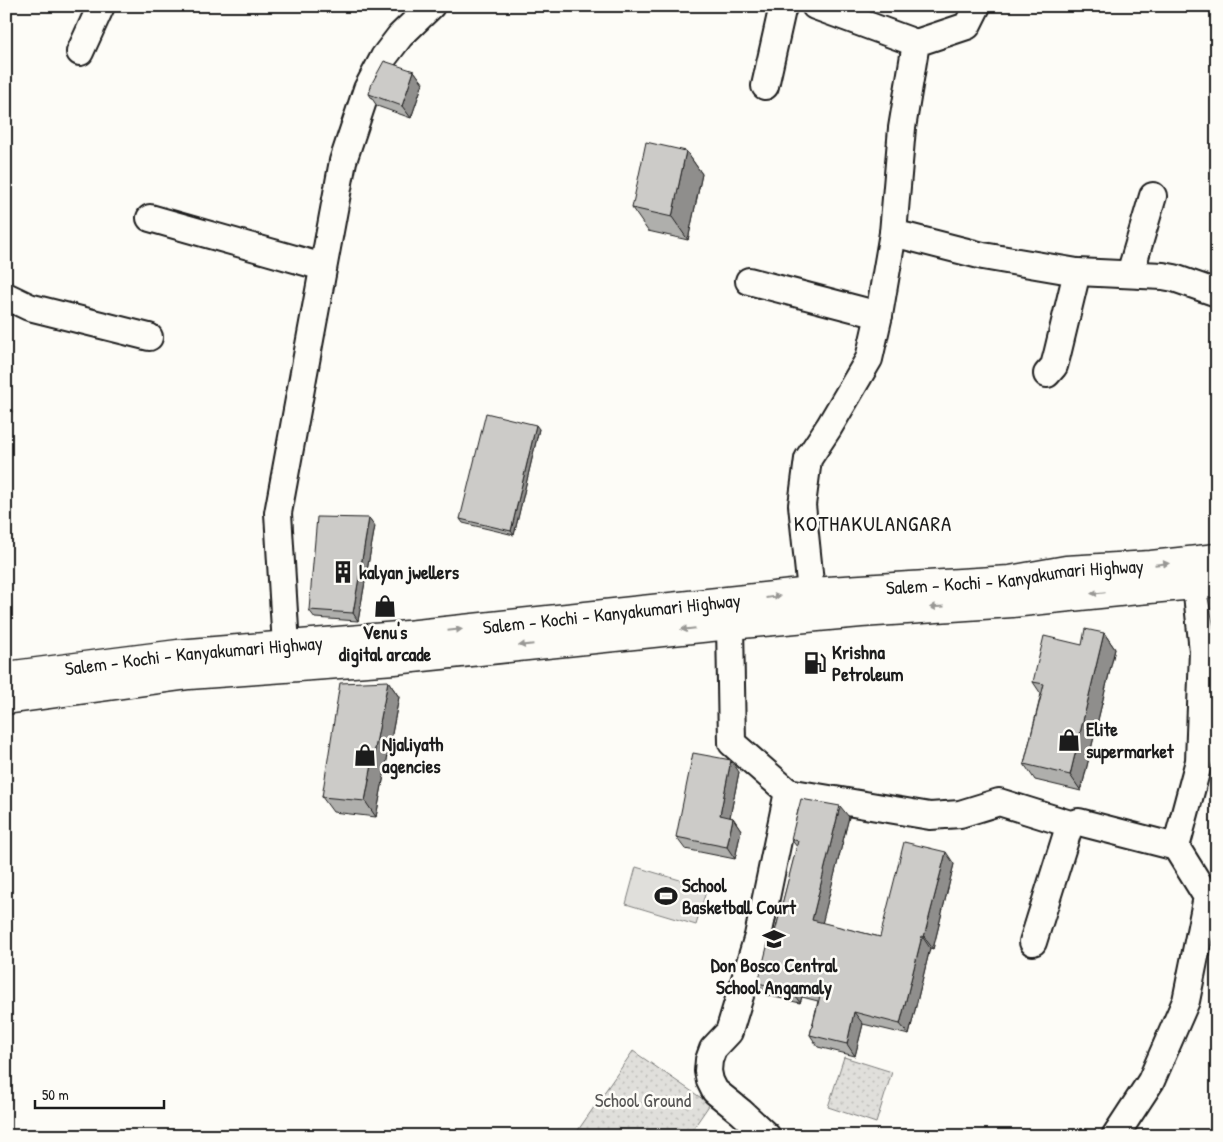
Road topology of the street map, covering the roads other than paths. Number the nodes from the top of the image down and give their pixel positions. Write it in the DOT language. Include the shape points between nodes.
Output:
graph roads {
  1 [pos="101,6"];
  2 [pos="431,6"];
  3 [pos="784,6"];
  4 [pos="815,6"];
  5 [pos="977,6"];
  6 [pos="916,43"];
  7 [pos="80,52"];
  8 [pos="765,86"];
  9 [pos="1154,196"];
  10 [pos="150,218"];
  11 [pos="893,233"];
  12 [pos="323,267"];
  13 [pos="1077,272"];
  14 [pos="1130,274"];
  15 [pos="749,280"];
  16 [pos="1217,293"];
  17 [pos="6,296"];
  18 [pos="879,315"];
  19 [pos="149,336"];
  20 [pos="1047,374"];
  21 [pos="1217,558"];
  22 [pos="1206,584"];
  23 [pos="811,592"];
  24 [pos="730,625"];
  25 [pos="286,646"];
  26 [pos="6,676"];
  27 [pos="6,700"];
  28 [pos="788,792"];
  29 [pos="1070,824"];
  30 [pos="1176,847"];
  31 [pos="1212,886"];
  32 [pos="1032,942"];
  33 [pos="758,1133"];
  34 [pos="1115,1136"];
  1 -- 7 [label="street"];
  2 -- 12 [label="street" via="400,36 367,89 343,161"];
  3 -- 8 [label="street"];
  4 -- 6 [label="street"];
  5 -- 6 [label="street" via="967,26"];
  6 -- 11 [label="street" via="902,128"];
  9 -- 14 [label="street"];
  10 -- 12 [label="street"];
  11 -- 13 [label="street" via="983,256"];
  11 -- 18 [label="street"];
  12 -- 25 [label="street" via="278,513"];
  13 -- 14 [label="street"];
  13 -- 20 [label="street" via="1057,356"];
  14 -- 16 [label="street" via="1174,278"];
  15 -- 18 [label="street"];
  17 -- 19 [label="street" via="29,307"];
  18 -- 23 [label="street" via="869,359 808,459 802,505"];
  23 -- 21 [label="highway, Salem - Kochi - Kanyakumari Highway, one-way" via="1002,580 1066,570"];
  22 -- 24 [label="highway, Salem - Kochi - Kanyakumari Highway, one-way"];
  22 -- 30 [label="street" via="1198,761"];
  25 -- 23 [label="highway, Salem - Kochi - Kanyakumari Highway, one-way"];
  24 -- 27 [label="highway, Salem - Kochi - Kanyakumari Highway, one-way" via="394,660 189,675"];
  24 -- 28 [label="street" via="732,743"];
  25 -- 26 [label="highway, Salem - Kochi - Kanyakumari Highway" via="178,654"];
  28 -- 29 [label="street" via="930,816 960,814 999,802"];
  28 -- 33 [label="street" via="755,945 729,1032 713,1049 708,1065 715,1091"];
  29 -- 30 [label="street" via="1079,822"];
  29 -- 32 [label="street"];
  30 -- 31 [label="street"];
  31 -- 34 [label="street" via="1186,1001 1151,1081"];
}
